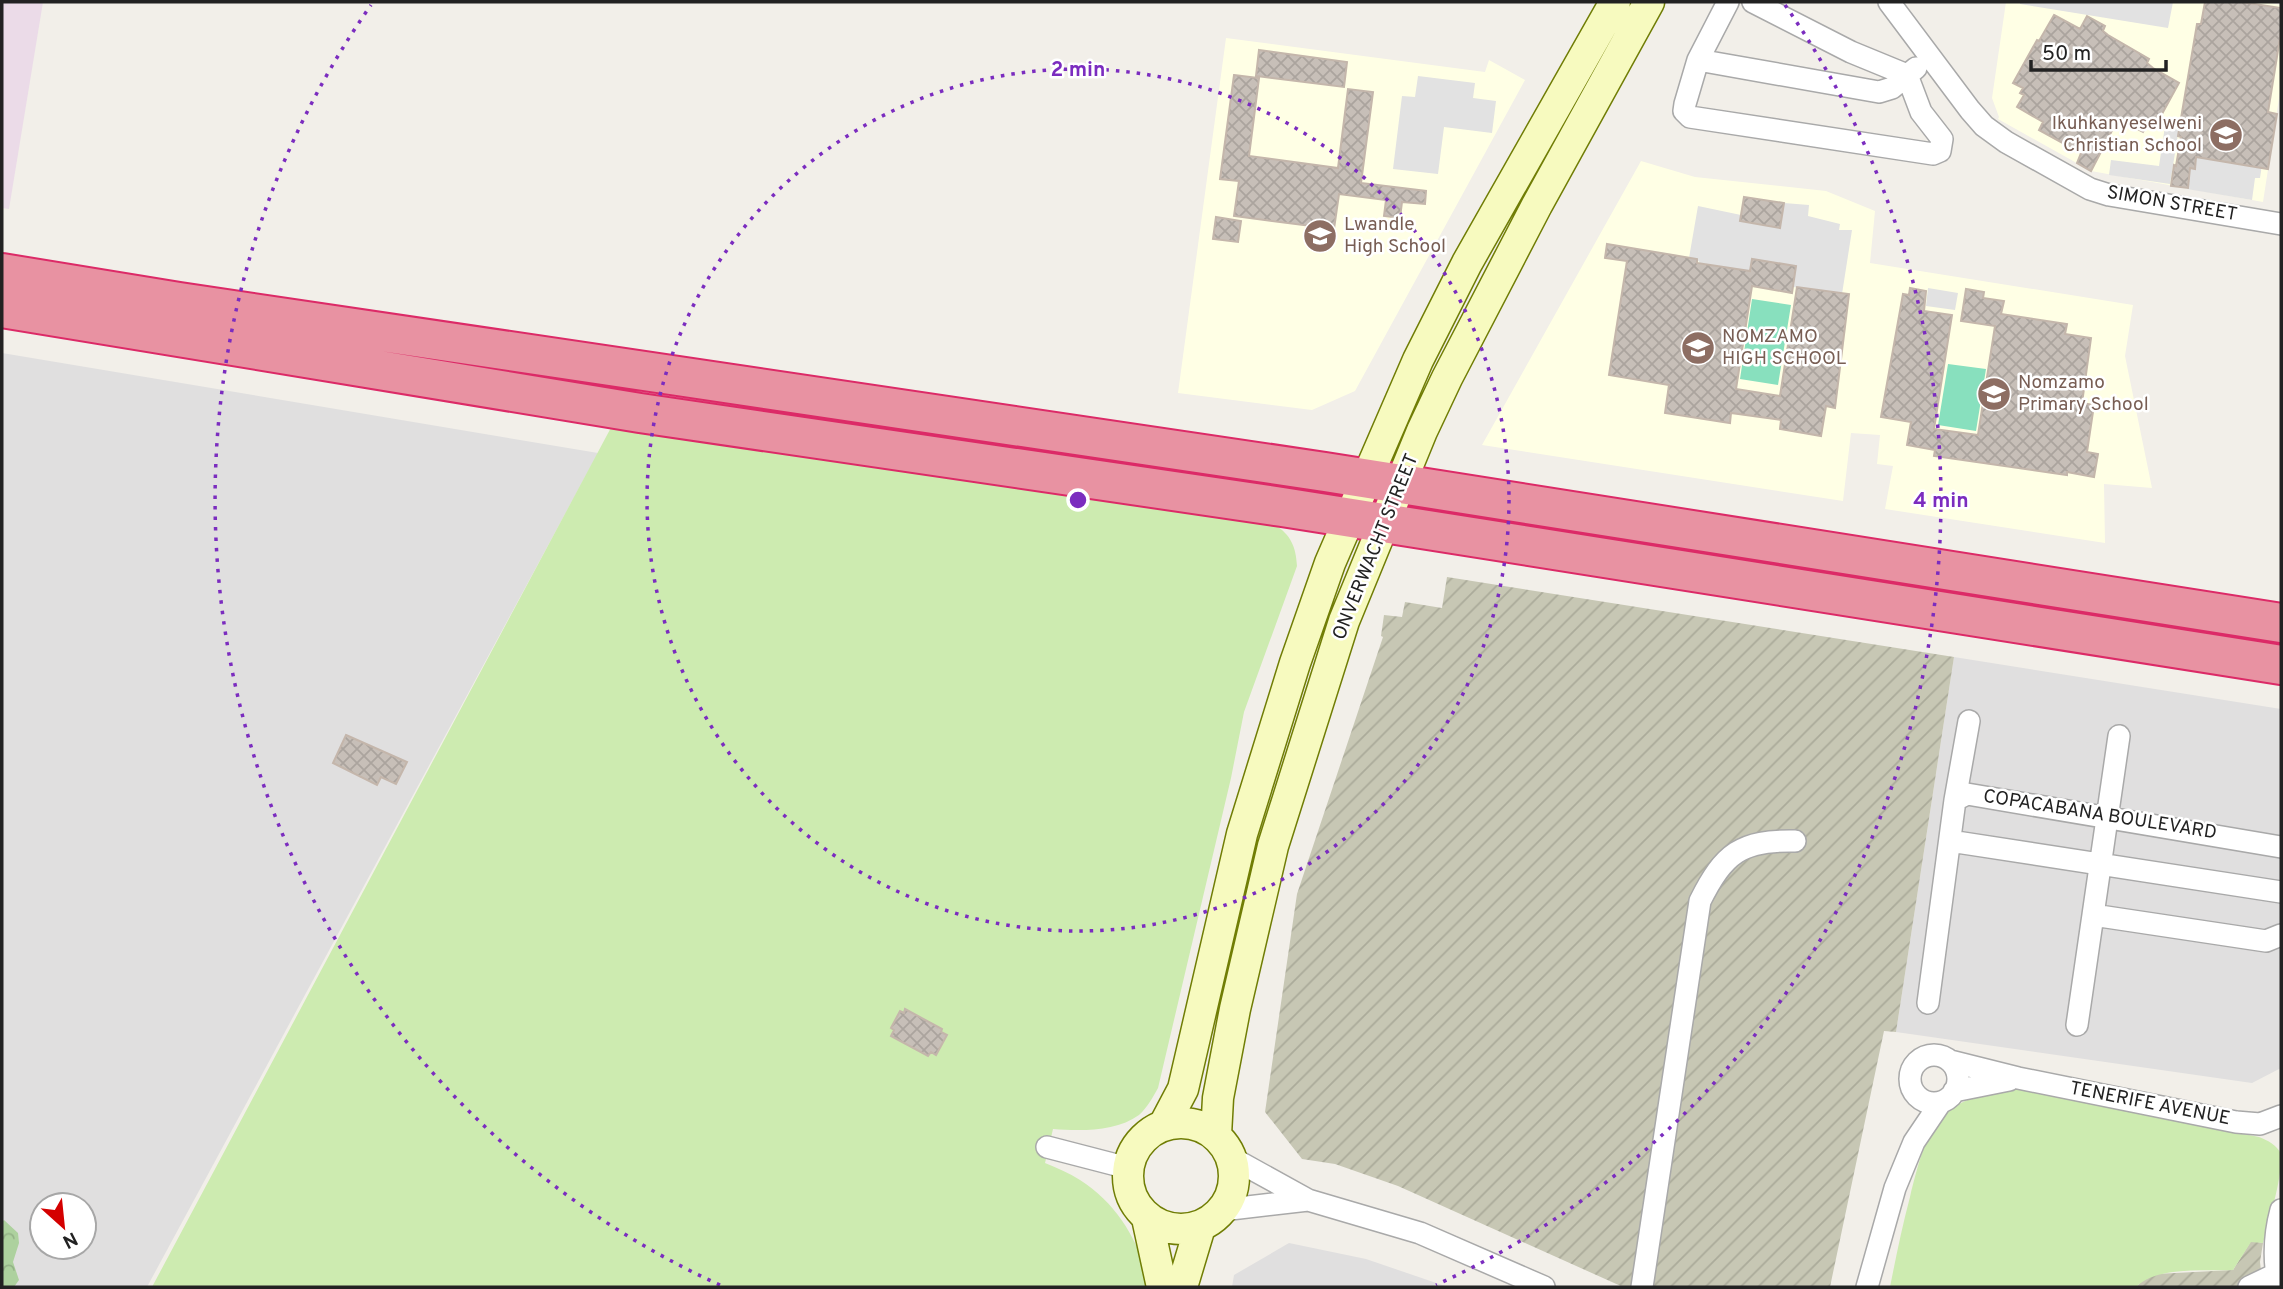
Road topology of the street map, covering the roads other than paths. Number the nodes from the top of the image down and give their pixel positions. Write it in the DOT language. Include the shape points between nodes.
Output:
graph roads {
  1 [pos="1615,2"];
  2 [pos="1649,2"];
  3 [pos="1728,2"];
  4 [pos="1753,2"];
  5 [pos="1889,2"];
  6 [pos="1930,55"];
  7 [pos="1698,60"];
  8 [pos="1907,75"];
  9 [pos="2281,224"];
  10 [pos="2,273"];
  11 [pos="2,308"];
  12 [pos="1383,482"];
  13 [pos="1366,521"];
  14 [pos="2281,623"];
  15 [pos="2281,665"];
  16 [pos="1969,720"];
  17 [pos="2119,736"];
  18 [pos="1955,800"];
  19 [pos="2106,816"];
  20 [pos="1795,841"];
  21 [pos="1950,841"];
  22 [pos="2281,846"];
  23 [pos="2100,865"];
  24 [pos="2281,891"];
  25 [pos="2093,915"];
  26 [pos="2281,935"];
  27 [pos="1928,1003"];
  28 [pos="2077,1025"];
  29 [pos="1950,1061"];
  30 [pos="2018,1078"];
  31 [pos="1915,1094"];
  32 [pos="1947,1097"];
  33 [pos="2281,1116"];
  34 [pos="1164,1125"];
  35 [pos="1914,1142"];
  36 [pos="1224,1146"];
  37 [pos="1047,1147"];
  38 [pos="1128,1168"];
  39 [pos="1308,1200"];
  40 [pos="2281,1210"];
  41 [pos="1147,1218"];
  42 [pos="1211,1219"];
  43 [pos="2278,1281"];
  44 [pos="1162,1287"];
  45 [pos="1182,1287"];
  46 [pos="1544,1287"];
  47 [pos="1642,1287"];
  48 [pos="1867,1287"];
  49 [pos="2249,1287"];
  1 -- 12 [label="street, ONVERWACHT STREET" via="1467,263 1418,360"];
  2 -- 12 [label="street, ONVERWACHT STREET" via="1484,305 1427,420"];
  3 -- 7 [label="street"];
  4 -- 8 [label="street"];
  5 -- 6 [label="street, SIMON STREET"];
  6 -- 8 [label="street"];
  6 -- 9 [label="street, SIMON STREET" via="1984,126 2090,189"];
  7 -- 8 [label="street" via="1879,92"];
  7 -- 8 [label="street" via="1685,104 1690,117 1937,153 1942,139 1922,113"];
  10 -- 12 [label="highway"];
  11 -- 13 [label="highway" via="640,413"];
  12 -- 13 [label="street, ONVERWACHT STREET"];
  12 -- 14 [label="highway"];
  13 -- 15 [label="highway"];
  13 -- 34 [label="street, ONVERWACHT STREET" via="1330,563 1264,760 1239,846 1183,1088"];
  13 -- 36 [label="street, ONVERWACHT STREET" via="1344,621 1273,846 1234,1009 1218,1098"];
  16 -- 18 [label="street"];
  17 -- 19 [label="street"];
  18 -- 19 [label="street, COPACABANA BOULEVARD" via="1967,794"];
  18 -- 21 [label="street, COPACABANA BOULEVARD"];
  19 -- 22 [label="street, COPACABANA BOULEVARD"];
  19 -- 23 [label="street"];
  20 -- 47 [label="street" via="1766,841 1744,848 1724,862 1700,901"];
  21 -- 23 [label="street"];
  21 -- 27 [label="street, COPACABANA BOULEVARD"];
  23 -- 24 [label="street"];
  23 -- 25 [label="street"];
  25 -- 26 [label="street" via="2266,941"];
  25 -- 28 [label="street"];
  29 -- 30 [label="street, TENERIFE AVENUE"];
  29 -- 31 [label="street" via="1928,1055 1917,1061 1910,1083"];
  29 -- 32 [label="street" via="1958,1081"];
  30 -- 32 [label="street, TENERIFE AVENUE"];
  30 -- 33 [label="street, TENERIFE AVENUE" via="2252,1124"];
  31 -- 32 [label="street" via="1927,1102"];
  31 -- 35 [label="street"];
  32 -- 35 [label="street"];
  34 -- 36 [label="street" via="1190,1124"];
  34 -- 38 [label="street" via="1140,1142"];
  35 -- 48 [label="street" via="1895,1188"];
  36 -- 39 [label="street"];
  36 -- 42 [label="street" via="1234,1185"];
  37 -- 38 [label="street"];
  38 -- 41 [label="street" via="1131,1195"];
  39 -- 42 [label="street"];
  39 -- 46 [label="street" via="1420,1233"];
  40 -- 43 [label="street" via="2274,1244"];
  41 -- 42 [label="street" via="1172,1229"];
  41 -- 44 [label="street"];
  42 -- 45 [label="street"];
  43 -- 49 [label="street"];
}
